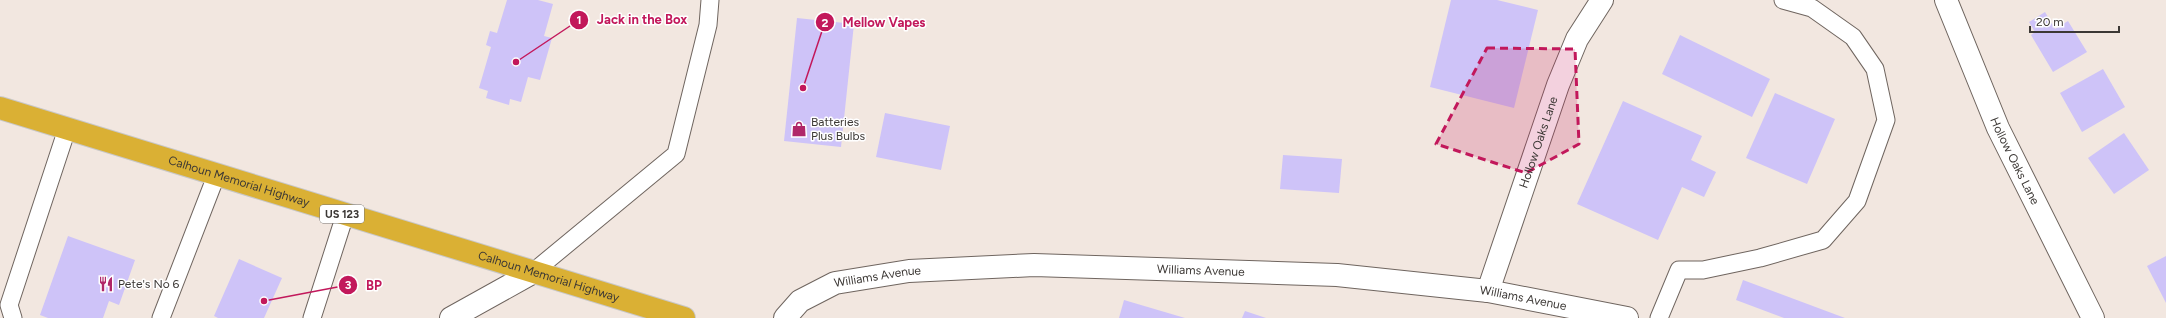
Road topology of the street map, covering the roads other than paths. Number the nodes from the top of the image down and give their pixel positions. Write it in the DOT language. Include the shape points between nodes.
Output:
graph roads {
  1 [pos="710,0"];
  2 [pos="1602,0"];
  3 [pos="1783,0"];
  4 [pos="1946,0"];
  5 [pos="0,108"];
  6 [pos="67,129"];
  7 [pos="216,176"];
  8 [pos="345,215"];
  9 [pos="532,273"];
  10 [pos="1488,291"];
  11 [pos="164,317"];
  12 [pos="11,318"];
  13 [pos="312,318"];
  14 [pos="451,318"];
  15 [pos="684,318"];
  16 [pos="785,318"];
  17 [pos="1627,318"];
  18 [pos="1659,318"];
  19 [pos="2093,318"];
  1 -- 9 [label="lane" via="708,25 676,154"];
  2 -- 10 [label="street, Hollow Oaks Lane" via="1577,39 1558,85"];
  3 -- 18 [label="lane" via="1812,8 1853,37 1876,69 1886,120 1857,201 1823,240 1760,258 1703,270 1679,270"];
  4 -- 19 [label="street, Hollow Oaks Lane" via="1998,128"];
  5 -- 6 [label="highway, Calhoun Memorial Highway / US 123"];
  6 -- 7 [label="highway, Calhoun Memorial Highway / US 123"];
  6 -- 12 [label="lane" via="9,305"];
  7 -- 8 [label="highway, Calhoun Memorial Highway / US 123"];
  7 -- 11 [label="lane"];
  8 -- 9 [label="highway, Calhoun Memorial Highway / US 123"];
  8 -- 13 [label="lane"];
  9 -- 14 [label="street"];
  9 -- 15 [label="highway, Calhoun Memorial Highway / US 123"];
  10 -- 16 [label="street, Williams Avenue" via="1336,275 1034,265 909,271 835,283 800,301"];
  10 -- 17 [label="street, Williams Avenue"];
}
